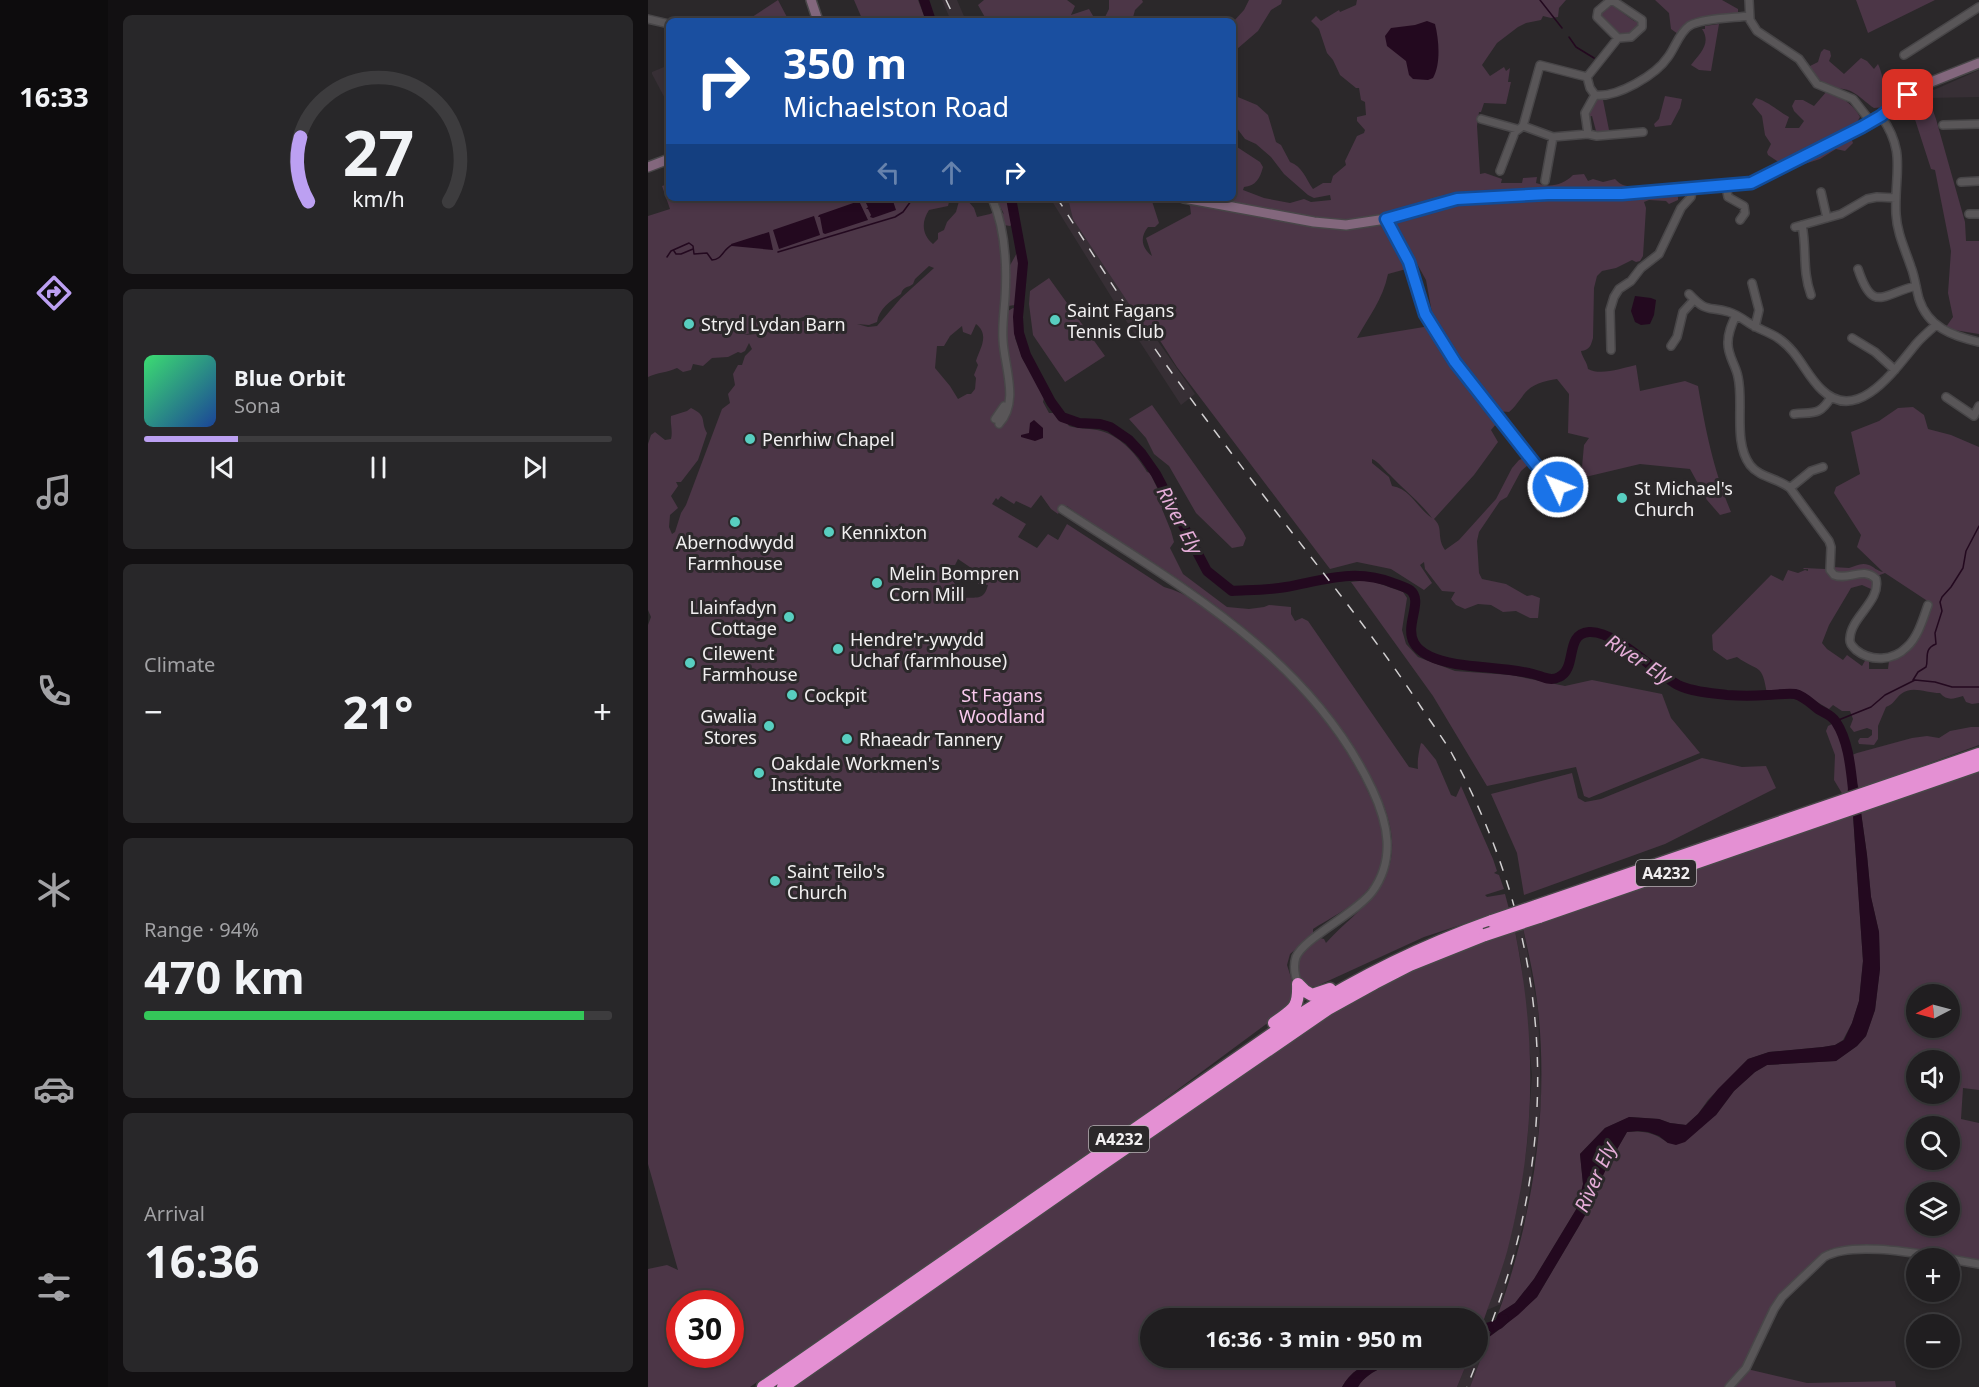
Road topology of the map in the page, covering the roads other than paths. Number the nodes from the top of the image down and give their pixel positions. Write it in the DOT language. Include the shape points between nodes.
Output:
graph roads {
  1 [pos="811,0"];
  2 [pos="1612,0"];
  3 [pos="1749,0"];
  4 [pos="1979,7"];
  5 [pos="1749,16"];
  6 [pos="817,18"];
  7 [pos="648,19"];
  8 [pos="666,23"];
  9 [pos="1618,38"];
  10 [pos="1904,56"];
  11 [pos="1979,63"];
  12 [pos="1587,77"];
  13 [pos="1595,95"];
  14 [pos="1881,116"];
  15 [pos="1481,119"];
  16 [pos="1870,122"];
  17 [pos="1979,124"];
  18 [pos="1943,125"];
  19 [pos="1520,127"];
  20 [pos="1643,132"];
  21 [pos="1588,134"];
  22 [pos="1553,136"];
  23 [pos="666,160"];
  24 [pos="648,167"];
  25 [pos="1500,171"];
  26 [pos="1545,181"];
  27 [pos="1979,181"];
  28 [pos="1961,182"];
  29 [pos="1726,186"];
  30 [pos="1692,189"];
  31 [pos="1821,192"];
  32 [pos="1896,198"];
  33 [pos="993,201"];
  34 [pos="1201,201"];
  35 [pos="1970,214"];
  36 [pos="1979,214"];
  37 [pos="1827,218"];
  38 [pos="1386,219"];
  39 [pos="1740,220"];
  40 [pos="1858,269"];
  41 [pos="1752,283"];
  42 [pos="1916,286"];
  43 [pos="1811,295"];
  44 [pos="1736,315"];
  45 [pos="1936,325"];
  46 [pos="1755,327"];
  47 [pos="1852,338"];
  48 [pos="1979,342"];
  49 [pos="1671,346"];
  50 [pos="1611,350"];
  51 [pos="1896,370"];
  52 [pos="1832,397"];
  53 [pos="1946,397"];
  54 [pos="1979,406"];
  55 [pos="1794,414"];
  56 [pos="997,422"];
  57 [pos="1823,467"];
  58 [pos="1790,488"];
  59 [pos="1580,492"];
  60 [pos="1062,509"];
  61 [pos="1928,605"];
  62 [pos="1979,754"];
  63 [pos="1979,765"];
  64 [pos="1894,788"];
  65 [pos="1537,911"];
  66 [pos="1455,935"];
  67 [pos="1298,984"];
  68 [pos="1119,1139"];
  69 [pos="1906,1253"];
  70 [pos="1960,1261"];
  71 [pos="1979,1264"];
  72 [pos="763,1387"];
  73 [pos="783,1387"];
  74 [pos="1729,1387"];
  1 -- 6 [label="street"];
  2 -- 9 [label="street" via="1598,11 1597,17"];
  2 -- 9 [label="street" via="1639,17 1643,24 1634,36"];
  3 -- 5 [label="street"];
  4 -- 10 [label="street"];
  5 -- 13 [label="street" via="1691,25 1658,68 1618,92"];
  5 -- 16 [label="street" via="1756,31 1799,59 1817,84 1850,96"];
  7 -- 8 [label="street"];
  9 -- 12 [label="street"];
  11 -- 14 [label="street" via="1921,86"];
  12 -- 13 [label="street"];
  12 -- 19 [label="street" via="1540,65"];
  13 -- 21 [label="street" via="1585,113"];
  14 -- 16 [label="street"];
  14 -- 32 [label="street" via="1897,149"];
  15 -- 19 [label="street"];
  16 -- 29 [label="street" via="1757,181"];
  17 -- 18 [label="street"];
  19 -- 22 [label="street"];
  19 -- 25 [label="street"];
  20 -- 21 [label="street"];
  21 -- 22 [label="street"];
  22 -- 26 [label="street"];
  23 -- 24 [label="street"];
  27 -- 28 [label="street"];
  29 -- 30 [label="street"];
  29 -- 39 [label="street" via="1728,197 1744,206"];
  30 -- 38 [label="street" via="1457,199"];
  30 -- 50 [label="street" via="1662,250 1614,297 1610,310"];
  31 -- 37 [label="street"];
  32 -- 37 [label="street" via="1877,197"];
  32 -- 42 [label="street" via="1899,230"];
  33 -- 56 [label="street" via="1004,252 1002,340 1009,379 1006,415"];
  34 -- 38 [label="street" via="1339,225"];
  35 -- 36 [label="street"];
  37 -- 43 [label="street" via="1799,226 1805,238 1804,265"];
  38 -- 59 [label="street" via="1409,262 1425,314 1455,362 1535,464 1558,487"];
  40 -- 42 [label="street" via="1865,290 1875,297 1884,298"];
  41 -- 46 [label="street" via="1760,314"];
  42 -- 45 [label="street" via="1925,312"];
  44 -- 46 [label="street"];
  44 -- 49 [label="street" via="1709,310 1691,297"];
  44 -- 58 [label="street" via="1728,344 1739,381 1746,457 1759,473"];
  45 -- 48 [label="street" via="1953,336"];
  45 -- 51 [label="street"];
  46 -- 52 [label="street" via="1787,345"];
  47 -- 51 [label="street"];
  51 -- 52 [label="street" via="1862,398 1848,401"];
  52 -- 55 [label="street" via="1820,411"];
  53 -- 54 [label="street" via="1974,416"];
  57 -- 58 [label="street" via="1810,468"];
  58 -- 61 [label="street" via="1829,541 1832,572 1840,577 1868,573 1876,579 1874,594 1851,631 1852,646 1859,652 1872,658 1899,654 1915,637"];
  60 -- 67 [label="street" via="1189,591 1270,655 1322,710 1366,776 1386,825 1388,849 1384,869 1362,903 1299,952 1294,966"];
  62 -- 64 [label="highway, A4232"];
  63 -- 64 [label="highway, A4232"];
  64 -- 65 [label="highway, A4232"];
  65 -- 66 [label="highway, A4232, bridge" via="1492,921"];
  65 -- 73 [label="highway, A4232, bridge" via="1391,974 1320,1014"];
  66 -- 67 [label="highway" via="1390,957 1317,995 1308,994"];
  66 -- 68 [label="highway, A4232" via="1375,970 1314,1005"];
  67 -- 68 [label="highway" via="1298,1000 1290,1011"];
  68 -- 72 [label="highway, A4232"];
  69 -- 74 [label="street" via="1836,1251 1824,1257 1782,1297 1746,1368"];
  70 -- 71 [label="street"];
}
